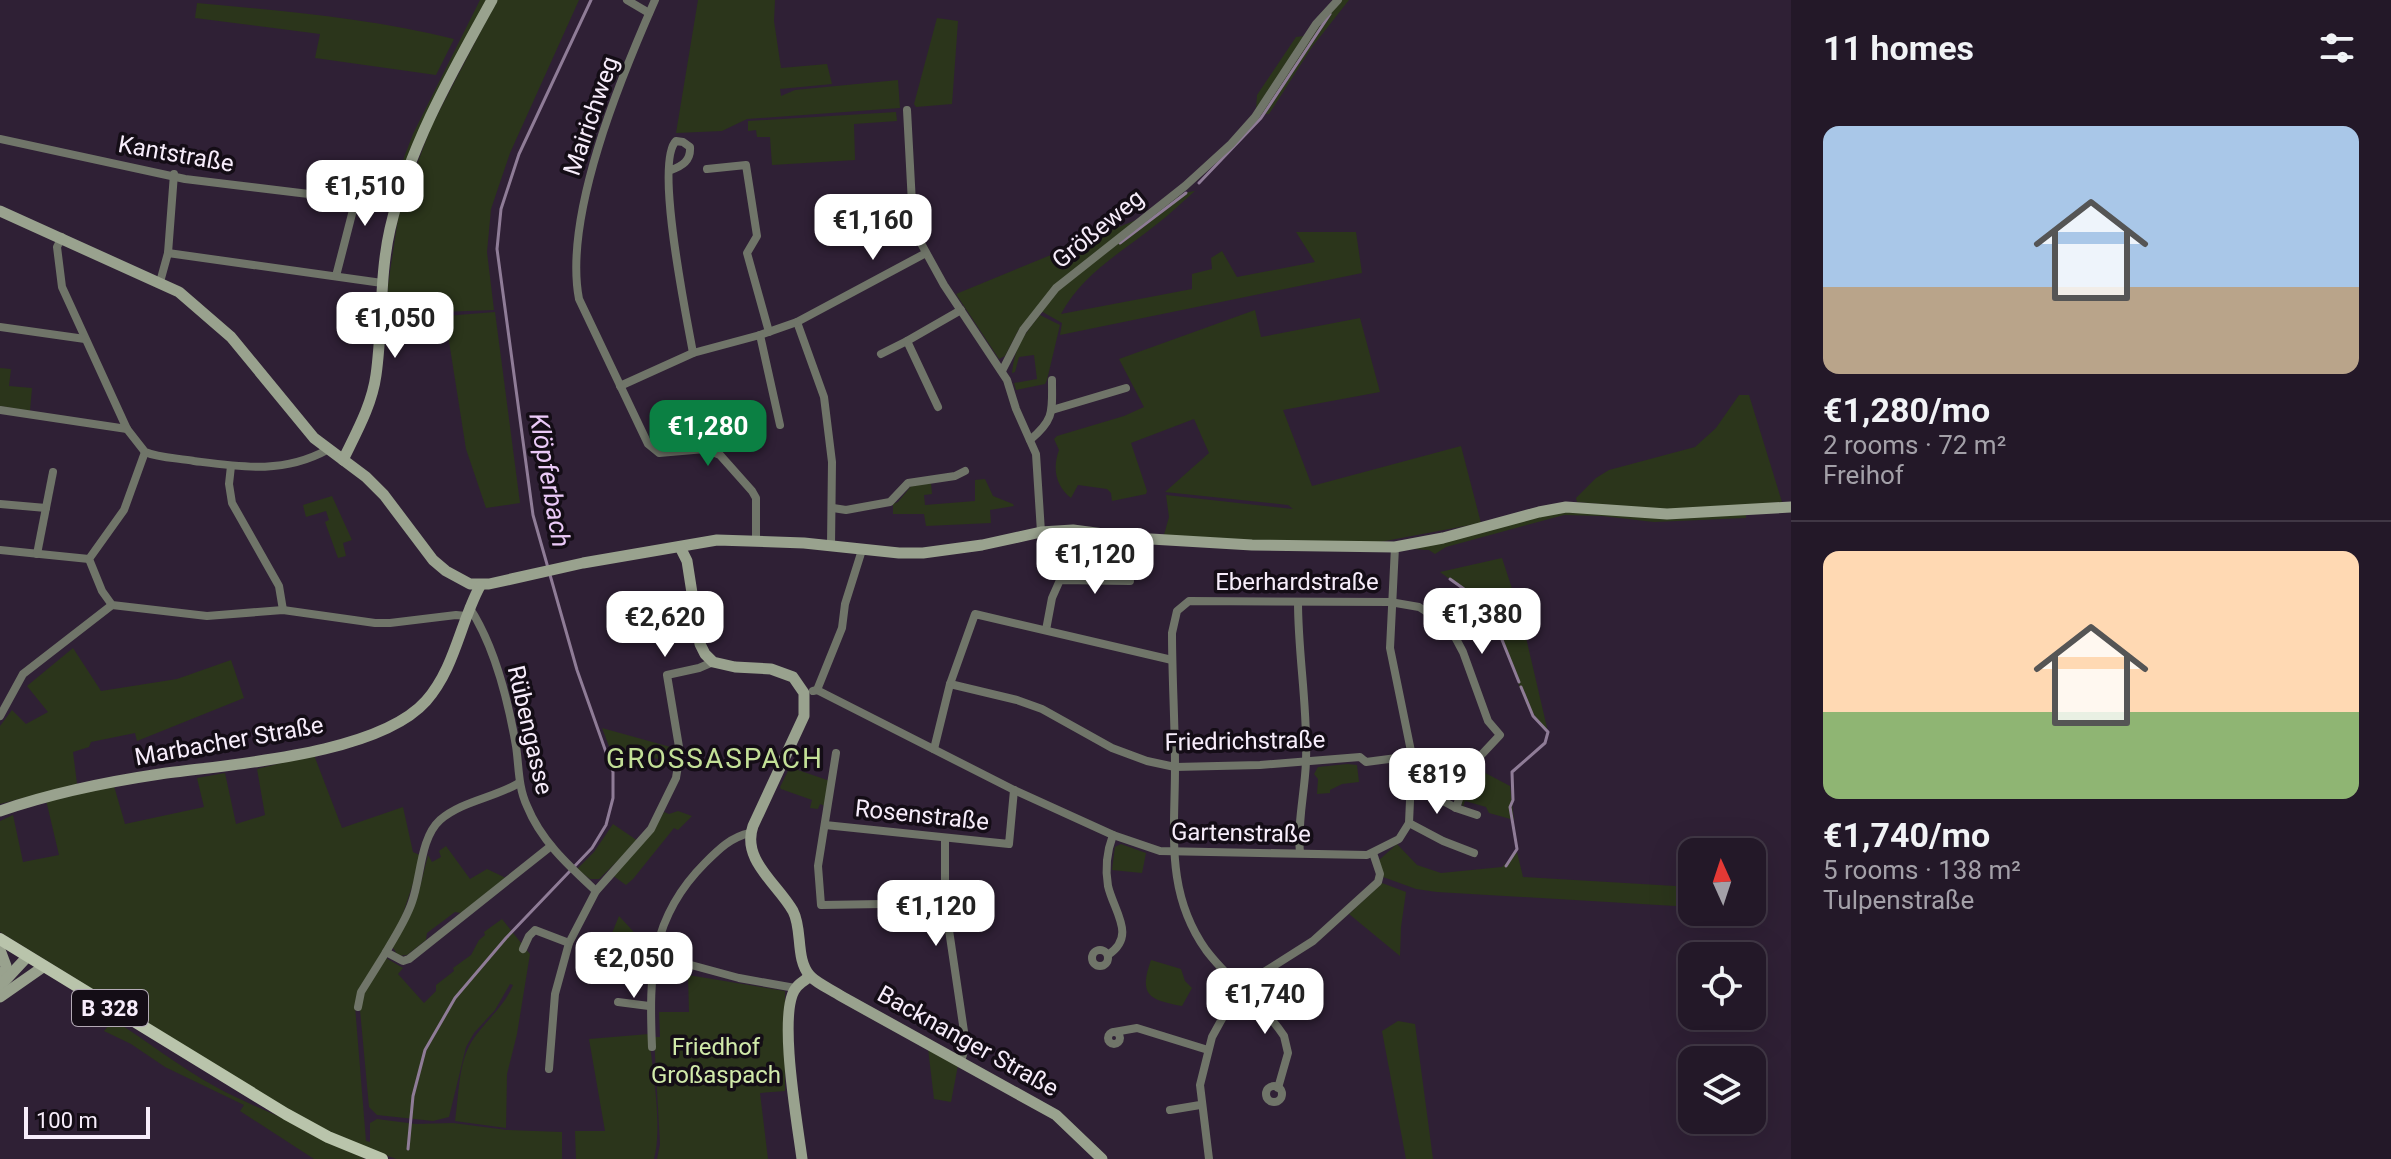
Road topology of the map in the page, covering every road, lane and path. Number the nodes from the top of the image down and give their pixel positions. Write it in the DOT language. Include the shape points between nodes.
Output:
graph roads {
  1 [pos="492,0"];
  2 [pos="627,0"];
  3 [pos="655,0"];
  4 [pos="1338,0"];
  5 [pos="649,13"];
  6 [pos="907,110"];
  7 [pos="0,139"];
  8 [pos="707,169"];
  9 [pos="671,170"];
  10 [pos="174,174"];
  11 [pos="0,211"];
  12 [pos="62,237"];
  13 [pos="168,253"];
  14 [pos="926,253"];
  15 [pos="336,276"];
  16 [pos="160,282"];
  17 [pos="382,283"];
  18 [pos="961,310"];
  19 [pos="797,322"];
  20 [pos="0,327"];
  21 [pos="765,334"];
  22 [pos="85,339"];
  23 [pos="907,341"];
  24 [pos="693,353"];
  25 [pos="881,354"];
  26 [pos="1002,371"];
  27 [pos="1052,380"];
  28 [pos="620,386"];
  29 [pos="1126,388"];
  30 [pos="938,407"];
  31 [pos="0,410"];
  32 [pos="1052,410"];
  33 [pos="780,425"];
  34 [pos="127,429"];
  35 [pos="1030,440"];
  36 [pos="327,450"];
  37 [pos="145,452"];
  38 [pos="343,460"];
  39 [pos="231,466"];
  40 [pos="965,471"];
  41 [pos="53,472"];
  42 [pos="0,504"];
  43 [pos="1791,507"];
  44 [pos="46,508"];
  45 [pos="833,508"];
  46 [pos="1041,532"];
  47 [pos="756,540"];
  48 [pos="831,545"];
  49 [pos="680,547"];
  50 [pos="1395,547"];
  51 [pos="0,550"];
  52 [pos="862,550"];
  53 [pos="37,554"];
  54 [pos="89,559"];
  55 [pos="1130,581"];
  56 [pos="480,586"];
  57 [pos="1298,602"];
  58 [pos="1390,602"];
  59 [pos="112,605"];
  60 [pos="283,610"];
  61 [pos="467,612"];
  62 [pos="1046,630"];
  63 [pos="1172,660"];
  64 [pos="713,662"];
  65 [pos="950,684"];
  66 [pos="811,692"];
  67 [pos="0,694"];
  68 [pos="11,696"];
  69 [pos="0,716"];
  70 [pos="934,749"];
  71 [pos="836,753"];
  72 [pos="1412,756"];
  73 [pos="1306,762"];
  74 [pos="1175,767"];
  75 [pos="519,783"];
  76 [pos="1412,784"];
  77 [pos="1014,790"];
  78 [pos="1456,808"];
  79 [pos="0,811"];
  80 [pos="1477,815"];
  81 [pos="1409,823"];
  82 [pos="825,825"];
  83 [pos="750,833"];
  84 [pos="1113,835"];
  85 [pos="945,838"];
  86 [pos="551,846"];
  87 [pos="1172,853"];
  88 [pos="1300,853"];
  89 [pos="1373,853"];
  90 [pos="1474,853"];
  91 [pos="596,891"];
  92 [pos="945,903"];
  93 [pos="0,939"];
  94 [pos="569,943"];
  95 [pos="523,949"];
  96 [pos="0,950"];
  97 [pos="386,952"];
  98 [pos="654,955"];
  99 [pos="1108,955"];
  100 [pos="27,957"];
  101 [pos="43,967"];
  102 [pos="810,976"];
  103 [pos="0,986"];
  104 [pos="795,988"];
  105 [pos="1243,991"];
  106 [pos="0,997"];
  107 [pos="618,1002"];
  108 [pos="649,1006"];
  109 [pos="358,1007"];
  110 [pos="1114,1032"];
  111 [pos="652,1047"];
  112 [pos="1208,1050"];
  113 [pos="961,1061"];
  114 [pos="549,1069"];
  115 [pos="1278,1088"];
  116 [pos="1200,1105"];
  117 [pos="1170,1110"];
  118 [pos="382,1159"];
  119 [pos="802,1159"];
  120 [pos="1102,1159"];
  121 [pos="1209,1159"];
  1 -- 17 [label="street" via="454,69 409,171 391,228"];
  2 -- 5 [label="street"];
  3 -- 5 [label="street, Mairichweg"];
  4 -- 26 [label="street, Größeweg" via="1316,24 1255,117 1185,186 1056,288 1023,330"];
  5 -- 28 [label="street, Mairichweg" via="594,158 579,230 579,299"];
  6 -- 14 [label="street" via="913,222"];
  7 -- 10 [label="street, Kantstraße"];
  8 -- 21 [label="street" via="746,165 757,236 747,253"];
  9 -- 24 [label="street" via="674,249"];
  10 -- 13 [label="street"];
  10 -- 15 [label="street, Kantstraße" via="348,198 354,206"];
  11 -- 12 [label="street"];
  12 -- 16 [label="street"];
  12 -- 22 [label="street" via="57,247 62,287"];
  13 -- 15 [label="street"];
  13 -- 16 [label="street"];
  14 -- 18 [label="street"];
  14 -- 19 [label="street"];
  15 -- 17 [label="street"];
  16 -- 36 [label="street" via="231,337"];
  17 -- 38 [label="street" via="373,390"];
  18 -- 23 [label="street"];
  18 -- 26 [label="street"];
  19 -- 21 [label="street"];
  19 -- 45 [label="street" via="824,397"];
  20 -- 22 [label="street"];
  21 -- 24 [label="street"];
  21 -- 33 [label="street"];
  22 -- 34 [label="street"];
  23 -- 25 [label="street"];
  23 -- 30 [label="street"];
  24 -- 28 [label="street"];
  26 -- 35 [label="street"];
  27 -- 32 [label="street"];
  28 -- 47 [label="street, Mairichweg" via="648,444 659,453 705,449 720,455 752,491"];
  29 -- 32 [label="street"];
  31 -- 34 [label="street"];
  32 -- 35 [label="street" via="1047,426"];
  34 -- 37 [label="street"];
  35 -- 46 [label="street" via="1038,470"];
  36 -- 38 [label="street"];
  36 -- 39 [label="street" via="279,467"];
  37 -- 39 [label="street"];
  37 -- 54 [label="street" via="124,510"];
  38 -- 56 [label="street" via="384,495 433,560 459,579"];
  39 -- 60 [label="street" via="232,503 279,586"];
  40 -- 45 [label="street" via="908,483 890,502"];
  41 -- 44 [label="street"];
  42 -- 44 [label="street"];
  43 -- 50 [label="street" via="1667,514 1566,507"];
  44 -- 53 [label="street"];
  45 -- 48 [label="street"];
  46 -- 50 [label="street" via="1252,545"];
  46 -- 52 [label="street" via="956,550"];
  47 -- 48 [label="street"];
  47 -- 49 [label="street"];
  48 -- 52 [label="street"];
  49 -- 56 [label="street"];
  49 -- 64 [label="street" via="687,561 700,644"];
  50 -- 58 [label="street"];
  51 -- 53 [label="street"];
  52 -- 66 [label="street" via="842,628"];
  53 -- 54 [label="street"];
  54 -- 59 [label="street"];
  55 -- 62 [label="street" via="1060,580"];
  56 -- 61 [label="street, Marbacher Straße"];
  57 -- 58 [label="street, Eberhardstraße"];
  57 -- 63 [label="street, Eberhardstraße" via="1189,601 1177,611"];
  57 -- 73 [label="street"];
  58 -- 72 [label="street" via="1390,648"];
  58 -- 78 [label="street, Eberhardstraße" via="1419,607 1448,629 1463,652 1488,721 1499,732 1470,767"];
  59 -- 60 [label="street" via="207,616"];
  59 -- 68 [label="street" via="23,674"];
  60 -- 61 [label="street" via="390,623"];
  61 -- 75 [label="street, Rübengasse" via="483,629 495,666 513,732"];
  61 -- 79 [label="street, Marbacher Straße" via="446,670 426,701 376,732 267,761 68,790"];
  62 -- 63 [label="street"];
  62 -- 65 [label="street" via="975,614"];
  63 -- 74 [label="street, Eberhardstraße"];
  64 -- 66 [label="street" via="771,669 793,677"];
  64 -- 91 [label="street" via="667,675 680,753 676,778 651,829"];
  65 -- 70 [label="street"];
  65 -- 74 [label="street, Friedrichstraße" via="1042,709 1112,748"];
  66 -- 70 [label="street, Gartenstraße"];
  66 -- 83 [label="street"];
  67 -- 68 [label="street"];
  68 -- 69 [label="street"];
  70 -- 77 [label="street, Gartenstraße"];
  71 -- 82 [label="street"];
  72 -- 73 [label="street, Friedrichstraße"];
  72 -- 76 [label="street"];
  73 -- 74 [label="street, Friedrichstraße"];
  73 -- 88 [label="street"];
  74 -- 87 [label="street, Eberhardstraße"];
  75 -- 86 [label="street, Rübengasse"];
  75 -- 97 [label="street" via="437,822 411,905"];
  76 -- 78 [label="street"];
  76 -- 81 [label="street"];
  77 -- 84 [label="street, Gartenstraße"];
  77 -- 85 [label="street, Rosenstraße" via="1009,844"];
  78 -- 80 [label="street"];
  81 -- 89 [label="street" via="1399,839"];
  81 -- 90 [label="street"];
  82 -- 85 [label="street, Rosenstraße"];
  82 -- 92 [label="street" via="818,866 821,905"];
  83 -- 98 [label="street" via="731,839 686,883 668,910"];
  83 -- 102 [label="street" via="753,855 797,920"];
  84 -- 87 [label="street, Gartenstraße"];
  84 -- 99 [label="street" via="1107,881 1124,934 1120,946"];
  85 -- 92 [label="street"];
  86 -- 91 [label="street, Rübengasse"];
  86 -- 97 [label="street" via="409,959"];
  87 -- 88 [label="street, Gartenstraße"];
  87 -- 105 [label="street, Eberhardstraße" via="1189,921"];
  88 -- 89 [label="street, Gartenstraße"];
  89 -- 105 [label="street" via="1378,882 1326,931"];
  91 -- 94 [label="street"];
  92 -- 113 [label="street" via="966,1045"];
  93 -- 100 [label="main road, B 328"];
  94 -- 95 [label="street" via="538,930"];
  94 -- 114 [label="street" via="555,994"];
  96 -- 103 [label="street" via="6,966"];
  97 -- 109 [label="street" via="361,992"];
  98 -- 104 [label="street"];
  98 -- 108 [label="street"];
  100 -- 101 [label="main road, B 328"];
  100 -- 103 [label="street"];
  101 -- 106 [label="street"];
  101 -- 118 [label="main road, B 328" via="307,1126"];
  102 -- 104 [label="street"];
  102 -- 113 [label="street, Backnanger Straße"];
  104 -- 119 [label="street" via="789,1060"];
  105 -- 112 [label="street"];
  105 -- 115 [label="street, Eberhardstraße" via="1287,1044"];
  107 -- 108 [label="street"];
  108 -- 111 [label="street"];
  110 -- 112 [label="street" via="1137,1028"];
  112 -- 116 [label="street"];
  113 -- 120 [label="street, Backnanger Straße" via="1056,1115"];
  116 -- 117 [label="street"];
  116 -- 121 [label="street"];
}
